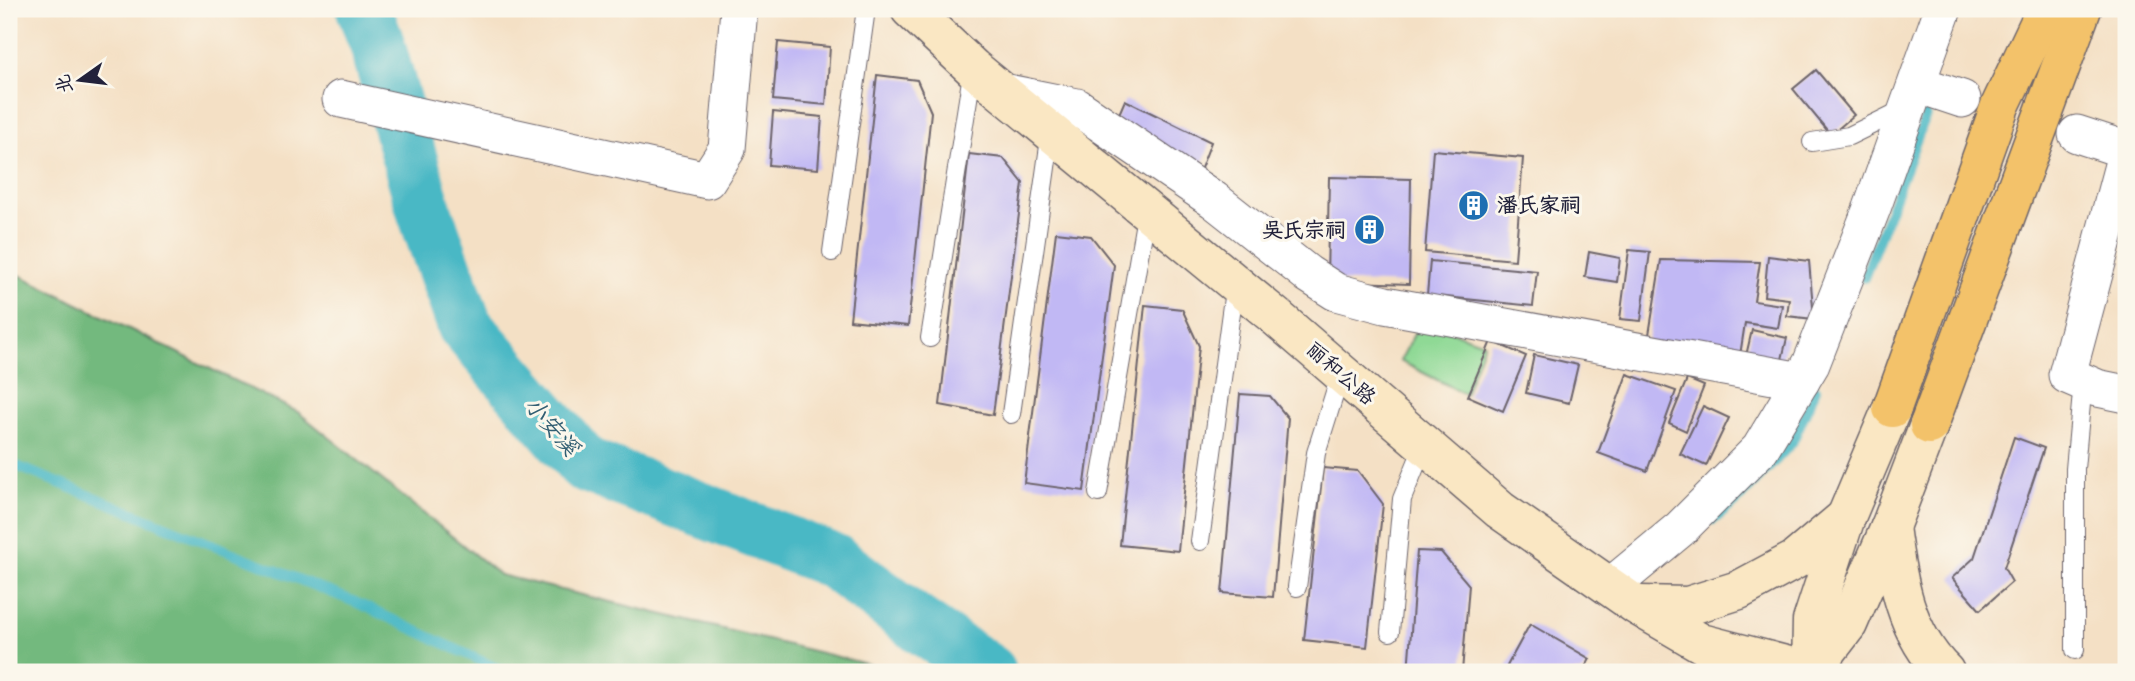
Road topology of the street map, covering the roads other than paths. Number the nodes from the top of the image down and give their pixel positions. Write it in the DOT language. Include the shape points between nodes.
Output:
graph roads {
  1 [pos="738,9"];
  2 [pos="866,9"];
  3 [pos="910,9"];
  4 [pos="1943,9"];
  5 [pos="2024,9"];
  6 [pos="2046,9"];
  7 [pos="2082,9"];
  8 [pos="973,68"];
  9 [pos="1003,92"];
  10 [pos="1913,96"];
  11 [pos="341,99"];
  12 [pos="1962,99"];
  13 [pos="2000,106"];
  14 [pos="1051,132"];
  15 [pos="2077,135"];
  16 [pos="1812,142"];
  17 [pos="2126,152"];
  18 [pos="1147,210"];
  19 [pos="832,252"];
  20 [pos="1235,284"];
  21 [pos="929,338"];
  22 [pos="1341,373"];
  23 [pos="1801,381"];
  24 [pos="2083,382"];
  25 [pos="2126,394"];
  26 [pos="1892,408"];
  27 [pos="1011,414"];
  28 [pos="1929,425"];
  29 [pos="1424,445"];
  30 [pos="1098,493"];
  31 [pos="1846,517"];
  32 [pos="1890,527"];
  33 [pos="1200,541"];
  34 [pos="1297,587"];
  35 [pos="1623,596"];
  36 [pos="1390,632"];
  37 [pos="2075,650"];
  38 [pos="1811,672"];
  39 [pos="1945,672"];
  1 -- 11 [label="street" via="727,149 707,180"];
  2 -- 19 [label="lane"];
  3 -- 8 [label="main road, 丽和公路"];
  4 -- 10 [label="street"];
  5 -- 13 [label="highway"];
  6 -- 13 [label="highway"];
  7 -- 28 [label="highway"];
  8 -- 9 [label="main road, 丽和公路"];
  8 -- 21 [label="lane"];
  9 -- 14 [label="main road, 丽和公路"];
  9 -- 23 [label="street" via="1077,107 1214,200 1336,292"];
  10 -- 12 [label="street"];
  10 -- 16 [label="lane" via="1849,136"];
  10 -- 23 [label="street"];
  13 -- 26 [label="highway"];
  14 -- 18 [label="main road, 丽和公路"];
  14 -- 27 [label="lane"];
  15 -- 17 [label="street"];
  17 -- 24 [label="street" via="2067,375"];
  18 -- 20 [label="main road, 丽和公路"];
  18 -- 30 [label="lane"];
  20 -- 22 [label="main road, 丽和公路"];
  20 -- 33 [label="lane"];
  22 -- 29 [label="main road, 丽和公路"];
  22 -- 34 [label="lane" via="1316,453"];
  23 -- 35 [label="street" via="1760,449 1680,529"];
  24 -- 25 [label="street"];
  24 -- 37 [label="lane" via="2075,469"];
  26 -- 31 [label="main road"];
  28 -- 32 [label="main road"];
  29 -- 35 [label="main road, 丽和公路" via="1500,510"];
  29 -- 36 [label="lane" via="1402,499"];
  31 -- 35 [label="main road" via="1795,560 1739,590 1688,606"];
  31 -- 38 [label="main road" via="1812,621"];
  32 -- 38 [label="main road" via="1847,624"];
  32 -- 39 [label="main road" via="1899,586 1916,635"];
  35 -- 38 [label="main road, 丽和公路" via="1701,643"];
}
